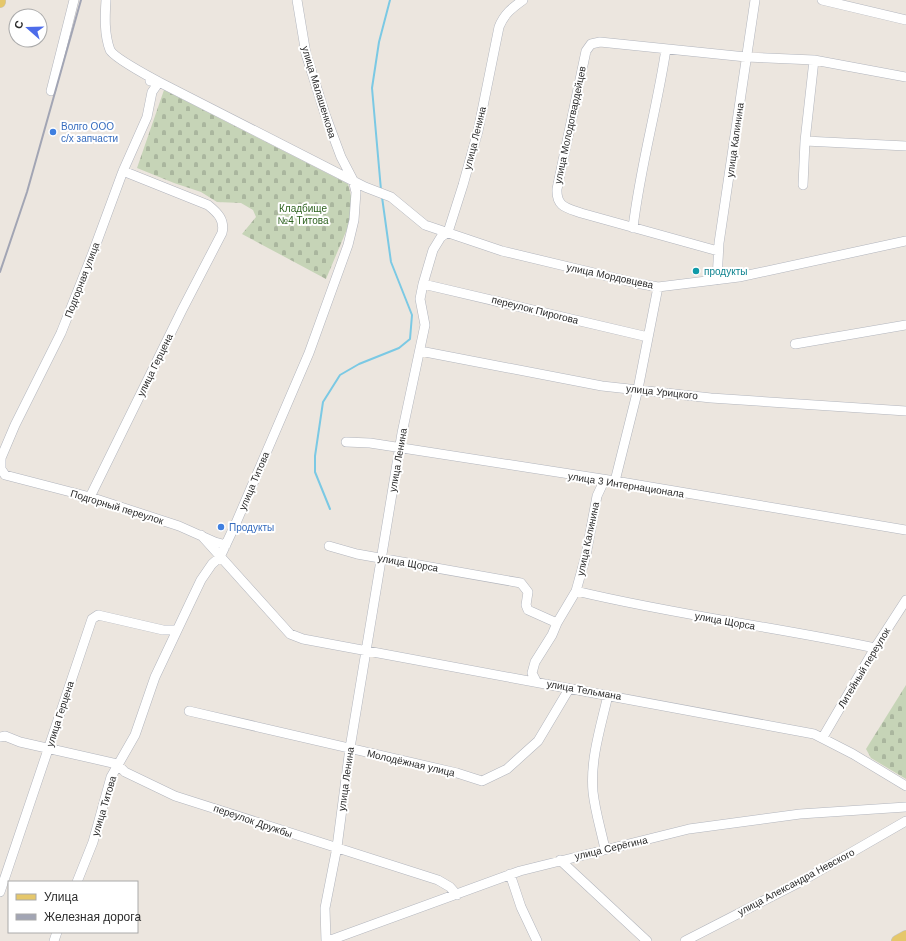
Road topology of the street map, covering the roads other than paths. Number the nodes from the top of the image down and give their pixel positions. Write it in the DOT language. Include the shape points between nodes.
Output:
graph roads {
  1 [pos="74,0"];
  2 [pos="106,0"];
  3 [pos="297,0"];
  4 [pos="523,0"];
  5 [pos="755,0"];
  6 [pos="822,0"];
  7 [pos="906,20"];
  8 [pos="666,49"];
  9 [pos="746,57"];
  10 [pos="814,60"];
  11 [pos="906,77"];
  12 [pos="155,82"];
  13 [pos="51,91"];
  14 [pos="805,141"];
  15 [pos="906,146"];
  16 [pos="123,171"];
  17 [pos="353,180"];
  18 [pos="803,185"];
  19 [pos="369,188"];
  20 [pos="356,192"];
  21 [pos="633,228"];
  22 [pos="448,232"];
  23 [pos="906,240"];
  24 [pos="718,251"];
  25 [pos="717,280"];
  26 [pos="423,284"];
  27 [pos="658,286"];
  28 [pos="906,325"];
  29 [pos="648,337"];
  30 [pos="795,344"];
  31 [pos="420,351"];
  32 [pos="638,389"];
  33 [pos="901,412"];
  34 [pos="906,417"];
  35 [pos="346,442"];
  36 [pos="400,448"];
  37 [pos="5,475"];
  38 [pos="604,481"];
  39 [pos="615,481"];
  40 [pos="90,497"];
  41 [pos="906,530"];
  42 [pos="201,535"];
  43 [pos="226,545"];
  44 [pos="329,546"];
  45 [pos="220,557"];
  46 [pos="381,559"];
  47 [pos="576,591"];
  48 [pos="906,600"];
  49 [pos="557,623"];
  50 [pos="177,630"];
  51 [pos="875,648"];
  52 [pos="366,651"];
  53 [pos="536,681"];
  54 [pos="570,689"];
  55 [pos="608,695"];
  56 [pos="189,711"];
  57 [pos="0,737"];
  58 [pos="823,738"];
  59 [pos="49,747"];
  60 [pos="350,748"];
  61 [pos="118,764"];
  62 [pos="906,786"];
  63 [pos="906,808"];
  64 [pos="906,821"];
  65 [pos="336,847"];
  66 [pos="605,849"];
  67 [pos="560,860"];
  68 [pos="510,874"];
  69 [pos="77,881"];
  70 [pos="0,892"];
  71 [pos="457,895"];
  72 [pos="906,936"];
  73 [pos="327,941"];
  74 [pos="537,941"];
  75 [pos="647,941"];
  76 [pos="685,941"];
  77 [pos="897,941"];
  1 -- 13 [label="street"];
  2 -- 12 [label="street" via="105,27 111,51"];
  3 -- 17 [label="street, улица Малашенкова" via="306,54 341,157"];
  4 -- 22 [label="street, улица Ленина" via="504,16 499,27 478,131"];
  5 -- 9 [label="street, улица Калинина"];
  6 -- 7 [label="street"];
  8 -- 9 [label="street, улица Молодогвардейцев"];
  8 -- 21 [label="street" via="637,194"];
  8 -- 21 [label="street, улица Молодогвардейцев" via="600,42 591,44 586,50 557,190 558,202 562,207"];
  9 -- 10 [label="street, улица Молодогвардейцев"];
  9 -- 24 [label="street, улица Калинина"];
  10 -- 11 [label="street, улица Молодогвардейцев"];
  10 -- 14 [label="street"];
  12 -- 16 [label="street, Подгорная улица" via="147,117"];
  12 -- 17 [label="street"];
  14 -- 15 [label="street"];
  14 -- 18 [label="street"];
  16 -- 37 [label="street, Подгорная улица" via="62,333 1,458 1,469"];
  16 -- 40 [label="street, улица Герцена" via="208,205 217,212 224,225"];
  17 -- 19 [label="street, улица Мордовцева"];
  17 -- 20 [label="street, улица Титова"];
  19 -- 20 [label="street"];
  19 -- 22 [label="street, улица Мордовцева" via="386,194 425,224"];
  20 -- 43 [label="street, улица Титова" via="354,220 332,293 309,353"];
  21 -- 24 [label="street, улица Молодогвардейцев"];
  22 -- 26 [label="street, улица Ленина" via="441,237 434,250"];
  22 -- 27 [label="street, улица Мордовцева" via="502,251 575,270"];
  23 -- 25 [label="street, улица Мордовцева"];
  24 -- 25 [label="street, улица Калинина"];
  25 -- 27 [label="street, улица Мордовцева"];
  26 -- 29 [label="street, переулок Пирогова"];
  26 -- 31 [label="street, улица Ленина" via="420,299 425,325"];
  27 -- 29 [label="street"];
  28 -- 30 [label="street"];
  29 -- 32 [label="street"];
  31 -- 32 [label="street, улица Урицкого" via="602,386"];
  31 -- 36 [label="street, улица Ленина"];
  32 -- 33 [label="street, улица Урицкого" via="711,398"];
  32 -- 39 [label="street"];
  33 -- 34 [label="street"];
  35 -- 36 [label="street, улица 3 Интернационала"];
  36 -- 38 [label="street, улица 3 Интернационала"];
  36 -- 46 [label="street, улица Ленина"];
  37 -- 40 [label="street, Подгорный переулок"];
  38 -- 39 [label="street, улица 3 Интернационала"];
  38 -- 47 [label="street, улица Калинина" via="597,496"];
  39 -- 41 [label="street, улица 3 Интернационала"];
  40 -- 42 [label="street, Подгорный переулок"];
  42 -- 43 [label="street, Подгорный переулок"];
  42 -- 45 [label="street, улица Тельмана"];
  43 -- 45 [label="street, улица Титова"];
  44 -- 46 [label="street, улица Щорса"];
  45 -- 50 [label="street, улица Титова" via="201,580"];
  45 -- 52 [label="street, улица Тельмана" via="290,634 303,639"];
  46 -- 49 [label="street, улица Щорса" via="521,583 528,592 528,610"];
  46 -- 52 [label="street, улица Ленина"];
  47 -- 49 [label="street, улица Калинина"];
  47 -- 51 [label="street, улица Щорса" via="630,604"];
  48 -- 51 [label="street, Литейный переулок"];
  49 -- 53 [label="street, улица Калинина" via="535,662 532,673"];
  50 -- 59 [label="street, улица Герцена" via="163,630 98,615 92,619"];
  50 -- 61 [label="street, улица Титова" via="155,677 135,735"];
  51 -- 58 [label="street, Литейный переулок"];
  52 -- 53 [label="street, улица Тельмана"];
  52 -- 60 [label="street, улица Ленина"];
  53 -- 54 [label="street, улица Тельмана"];
  54 -- 55 [label="street, улица Тельмана"];
  54 -- 60 [label="street, Молодёжная улица" via="538,741 507,769 482,781"];
  55 -- 58 [label="street, улица Тельмана" via="791,729"];
  55 -- 66 [label="street" via="593,766 593,792"];
  56 -- 60 [label="street, Молодёжная улица"];
  57 -- 59 [label="street"];
  58 -- 62 [label="street, улица Тельмана"];
  59 -- 61 [label="street, переулок Дружбы"];
  59 -- 70 [label="street, улица Герцена"];
  60 -- 65 [label="street, улица Ленина"];
  61 -- 65 [label="street, переулок Дружбы" via="125,772 175,796"];
  61 -- 69 [label="street, улица Титова" via="111,777 93,842"];
  63 -- 66 [label="street, улица Серёгина" via="800,814 703,827"];
  64 -- 76 [label="street, улица Александра Невского" via="800,882"];
  65 -- 71 [label="street, переулок Дружбы" via="438,880"];
  65 -- 73 [label="street, улица Ленина" via="325,908"];
  66 -- 67 [label="street, улица Серёгина"];
  67 -- 68 [label="street, улица Серёгина"];
  67 -- 75 [label="street"];
  68 -- 71 [label="street, улица Серёгина"];
  68 -- 74 [label="street" via="521,907"];
  71 -- 73 [label="street, улица Серёгина"];
  72 -- 77 [label="main road"];
}
